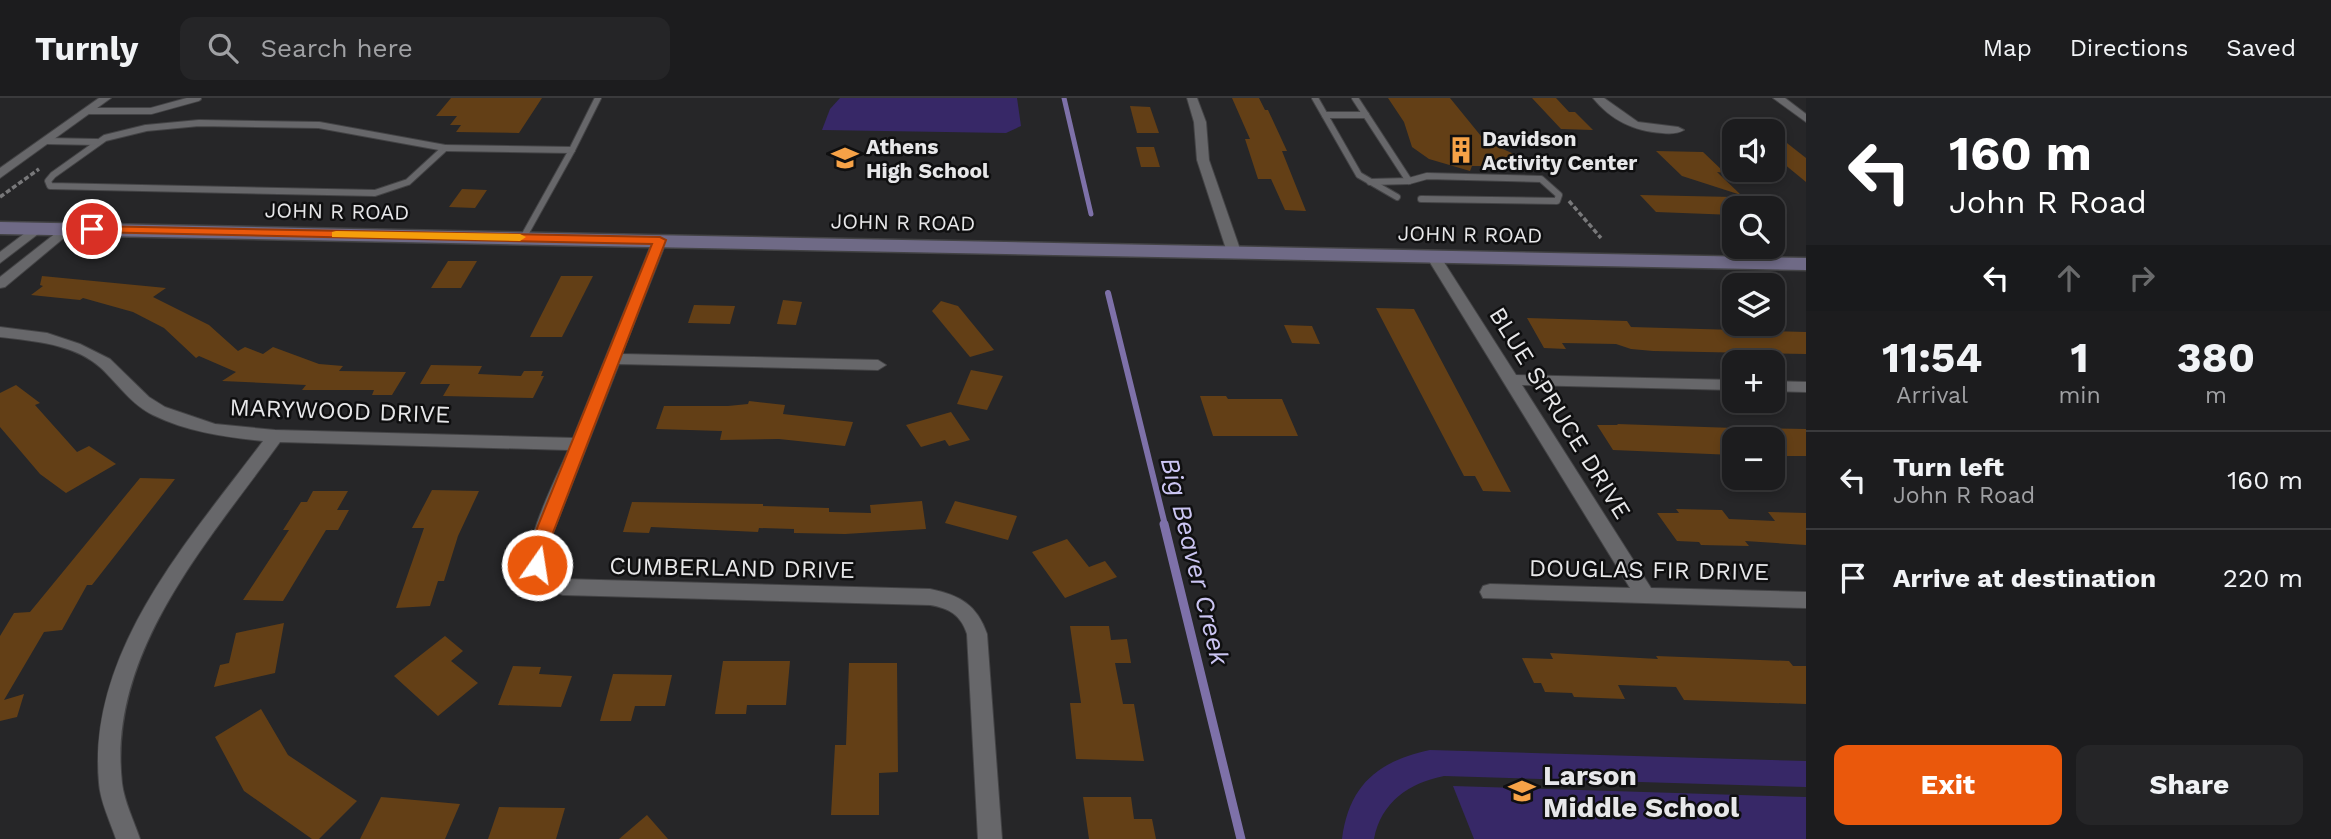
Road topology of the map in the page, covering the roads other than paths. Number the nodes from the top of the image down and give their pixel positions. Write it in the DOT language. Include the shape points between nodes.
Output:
graph roads {
  1 [pos="106,98"];
  2 [pos="198,98"];
  3 [pos="598,98"];
  4 [pos="1192,98"];
  5 [pos="1315,98"];
  6 [pos="1354,98"];
  7 [pos="1598,98"];
  8 [pos="1778,98"];
  9 [pos="87,111"];
  10 [pos="1366,115"];
  11 [pos="1325,116"];
  12 [pos="1806,119"];
  13 [pos="1678,130"];
  14 [pos="46,141"];
  15 [pos="97,142"];
  16 [pos="444,148"];
  17 [pos="572,150"];
  18 [pos="0,174"];
  19 [pos="1409,181"];
  20 [pos="1370,182"];
  21 [pos="1397,197"];
  22 [pos="1421,199"];
  23 [pos="0,228"];
  24 [pos="37,228"];
  25 [pos="66,229"];
  26 [pos="523,237"];
  27 [pos="660,240"];
  28 [pos="1234,251"];
  29 [pos="1433,256"];
  30 [pos="0,259"];
  31 [pos="1806,264"];
  32 [pos="0,284"];
  33 [pos="0,332"];
  34 [pos="613,359"];
  35 [pos="878,365"];
  36 [pos="1510,380"];
  37 [pos="1722,385"];
  38 [pos="1785,386"];
  39 [pos="1806,387"];
  40 [pos="275,436"];
  41 [pos="580,443"];
  42 [pos="1490,592"];
  43 [pos="1645,596"];
  44 [pos="1806,600"];
  45 [pos="128,839"];
  46 [pos="990,839"];
  1 -- 9 [label="street"];
  2 -- 9 [label="lane" via="151,111"];
  3 -- 17 [label="lane"];
  4 -- 28 [label="street" via="1200,122 1203,160"];
  5 -- 11 [label="lane"];
  6 -- 10 [label="lane"];
  7 -- 13 [label="street" via="1624,121 1647,129"];
  8 -- 12 [label="street"];
  9 -- 14 [label="street"];
  10 -- 11 [label="lane"];
  10 -- 19 [label="lane"];
  11 -- 20 [label="lane" via="1359,175"];
  14 -- 15 [label="lane"];
  14 -- 18 [label="street"];
  15 -- 16 [label="lane" via="154,127 253,122 333,126"];
  15 -- 16 [label="lane" via="51,176 49,185 379,192 411,179"];
  16 -- 17 [label="lane"];
  17 -- 26 [label="lane"];
  19 -- 20 [label="lane"];
  19 -- 22 [label="lane" via="1427,176 1541,179 1559,195 1557,201"];
  20 -- 21 [label="lane"];
  23 -- 24 [label="main road, JOHN R ROAD"];
  24 -- 25 [label="main road, JOHN R ROAD"];
  24 -- 30 [label="street"];
  25 -- 26 [label="main road, JOHN R ROAD"];
  25 -- 32 [label="street"];
  26 -- 27 [label="main road, JOHN R ROAD"];
  27 -- 28 [label="main road, JOHN R ROAD"];
  27 -- 34 [label="street, CUMBERLAND DRIVE"];
  28 -- 29 [label="main road, JOHN R ROAD"];
  29 -- 31 [label="main road, JOHN R ROAD"];
  29 -- 36 [label="street, BLUE SPRUCE DRIVE"];
  33 -- 40 [label="street, MARYWOOD DRIVE" via="47,338 91,354 143,401 175,419 214,430"];
  34 -- 35 [label="street"];
  34 -- 41 [label="street, CUMBERLAND DRIVE"];
  36 -- 37 [label="street"];
  36 -- 43 [label="street, BLUE SPRUCE DRIVE"];
  38 -- 39 [label="street"];
  40 -- 41 [label="street, MARYWOOD DRIVE"];
  40 -- 45 [label="street" via="168,586 131,650 117,697 110,748 111,785"];
  41 -- 46 [label="street, CUMBERLAND DRIVE" via="538,552 540,575 551,584 930,597 958,604 968,612 977,634"];
  42 -- 43 [label="street, DOUGLAS FIR DRIVE"];
  43 -- 44 [label="street, DOUGLAS FIR DRIVE"];
}
